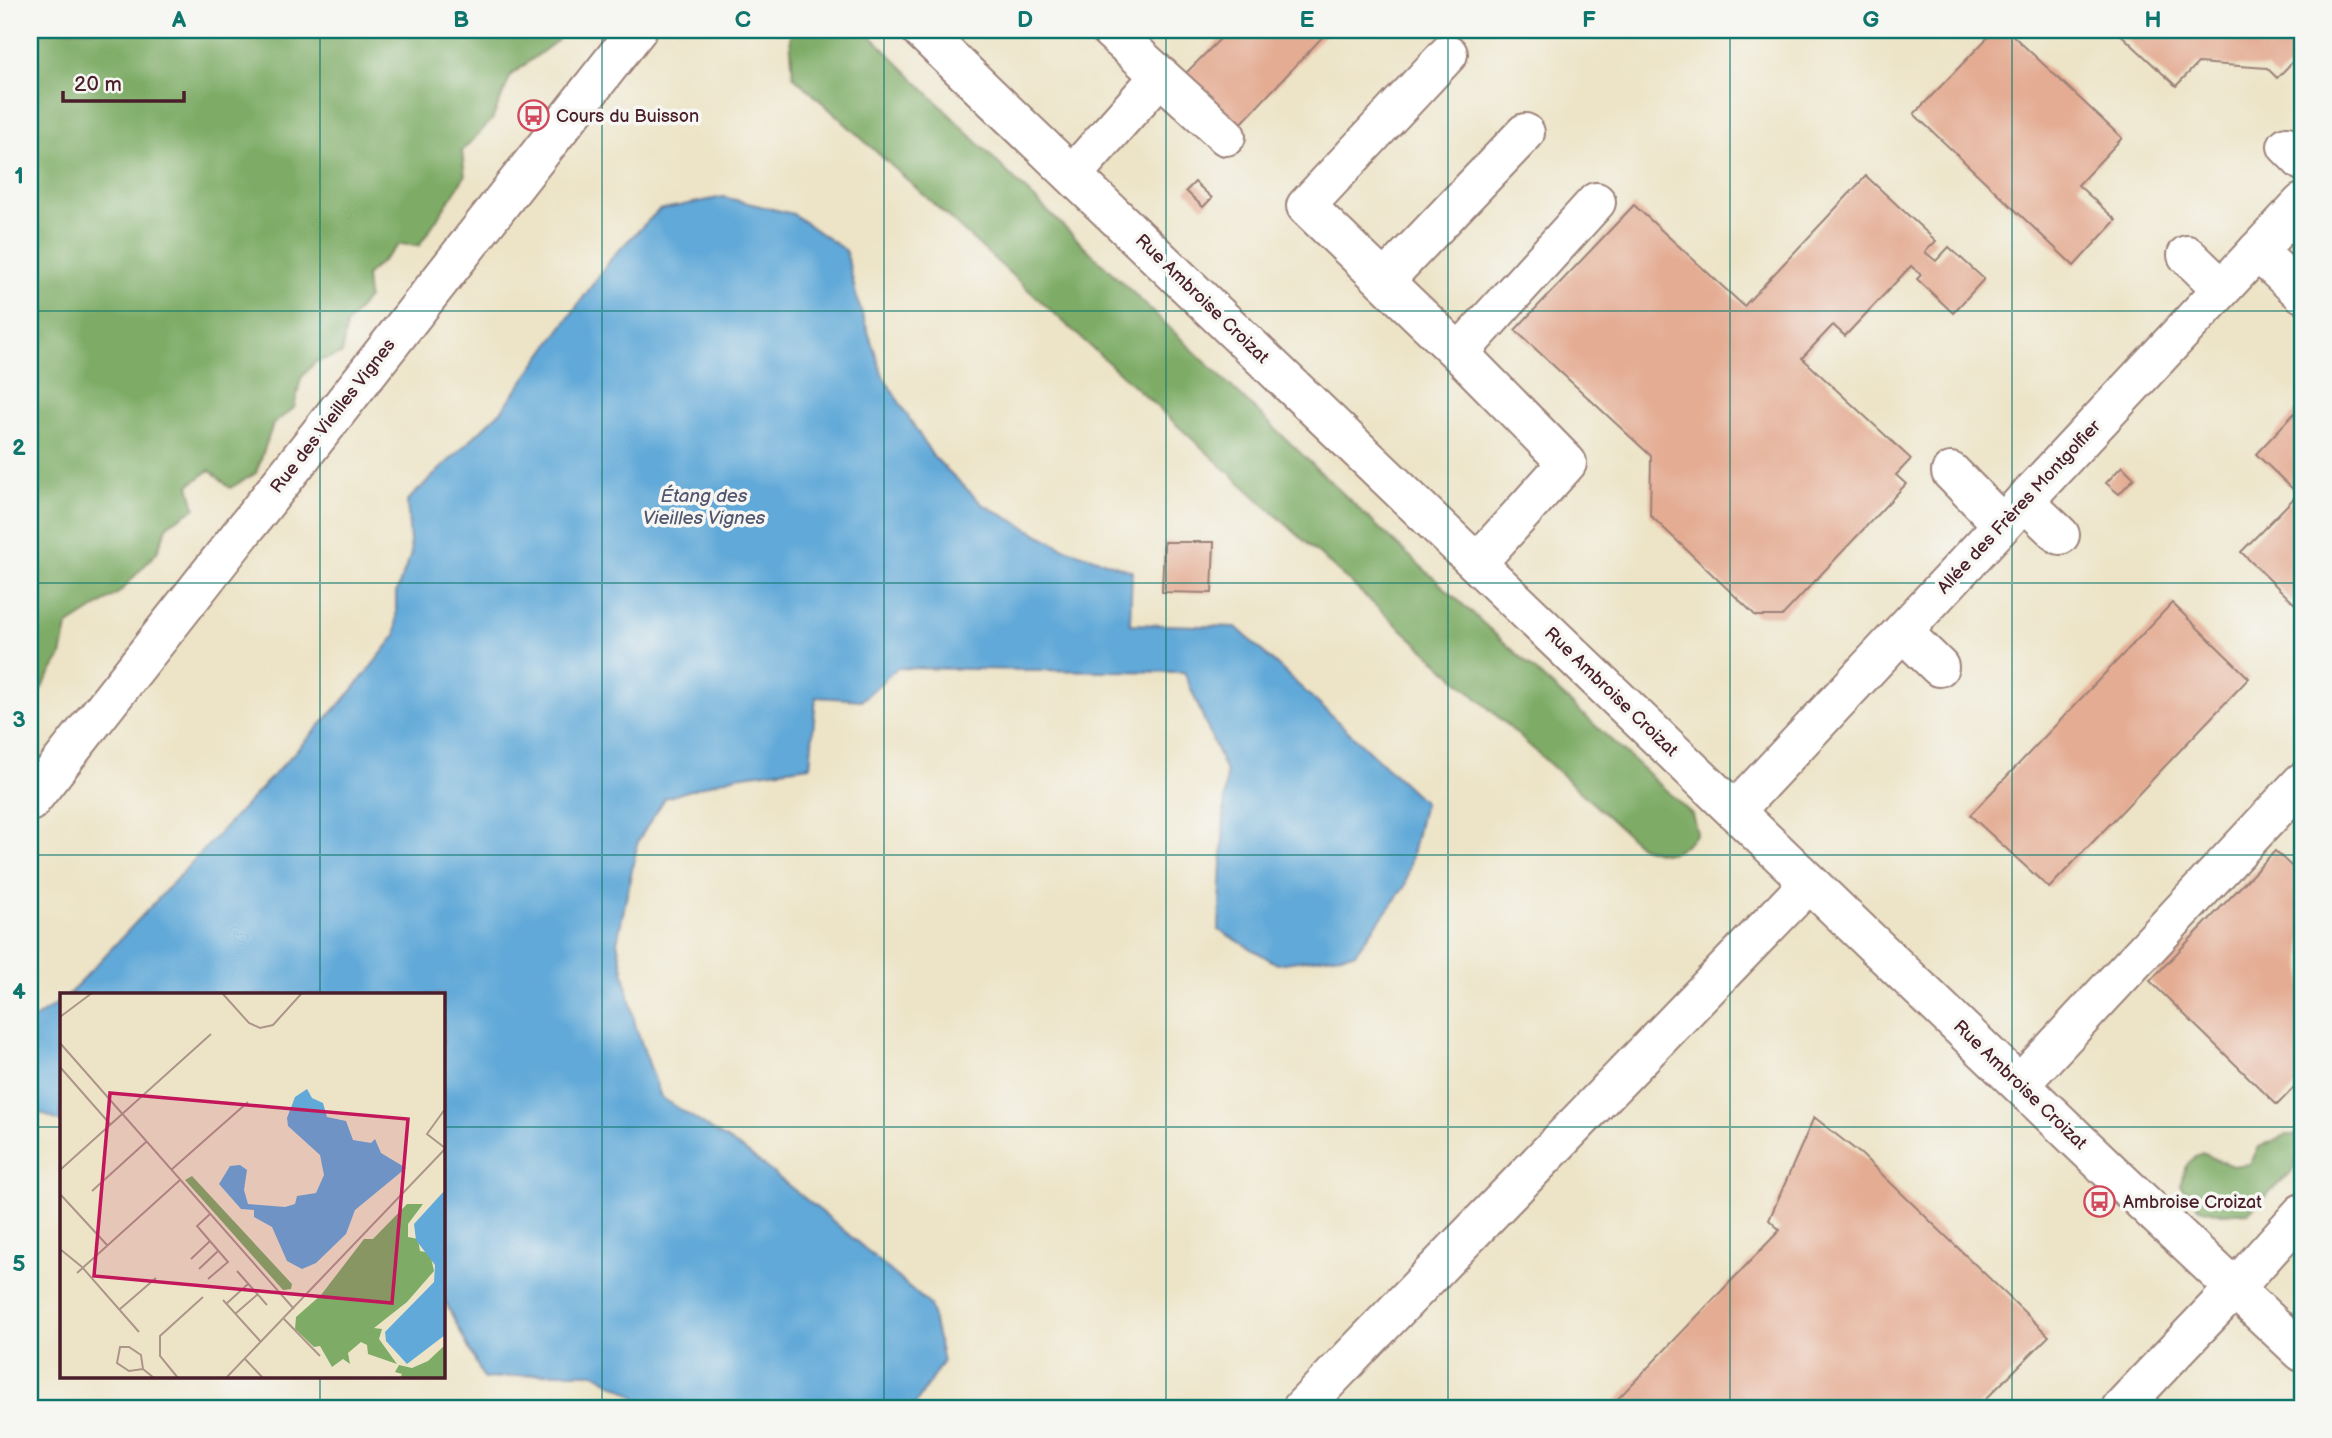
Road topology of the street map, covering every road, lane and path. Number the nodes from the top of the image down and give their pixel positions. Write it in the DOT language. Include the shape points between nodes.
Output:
graph roads {
  1 [pos="637,30"];
  2 [pos="921,30"];
  3 [pos="1129,36"];
  4 [pos="1448,54"];
  5 [pos="1160,76"];
  6 [pos="1525,133"];
  7 [pos="1226,136"];
  8 [pos="1073,174"];
  9 [pos="1596,202"];
  10 [pos="2302,203"];
  11 [pos="2258,251"];
  12 [pos="2187,256"];
  13 [pos="1384,281"];
  14 [pos="2221,288"];
  15 [pos="2302,293"];
  16 [pos="1459,353"];
  17 [pos="1951,472"];
  18 [pos="2013,512"];
  19 [pos="2060,535"];
  20 [pos="1477,563"];
  21 [pos="1903,632"];
  22 [pos="1939,667"];
  23 [pos="2302,782"];
  24 [pos="30,802"];
  25 [pos="1735,811"];
  26 [pos="1810,883"];
  27 [pos="2020,1084"];
  28 [pos="2302,1213"];
  29 [pos="2235,1288"];
  30 [pos="2302,1352"];
  31 [pos="1302,1408"];
  32 [pos="2121,1408"];
  1 -- 24 [label="street, Rue des Vieilles Vignes"];
  2 -- 8 [label="street, Rue Ambroise Croizat"];
  3 -- 5 [label="street"];
  4 -- 13 [label="street" via="1306,206"];
  5 -- 7 [label="street"];
  5 -- 8 [label="street"];
  6 -- 13 [label="street"];
  8 -- 20 [label="street, Rue Ambroise Croizat"];
  9 -- 16 [label="street"];
  10 -- 11 [label="street, Allée des Frères Montgolfier"];
  11 -- 14 [label="street, Allée des Frères Montgolfier"];
  11 -- 15 [label="street"];
  12 -- 14 [label="street"];
  13 -- 16 [label="street"];
  14 -- 18 [label="street, Allée des Frères Montgolfier"];
  16 -- 20 [label="street" via="1567,463"];
  17 -- 18 [label="street"];
  18 -- 19 [label="street"];
  18 -- 21 [label="street, Allée des Frères Montgolfier"];
  20 -- 25 [label="street, Rue Ambroise Croizat"];
  21 -- 22 [label="street"];
  21 -- 25 [label="street, Allée des Frères Montgolfier"];
  23 -- 27 [label="street"];
  25 -- 26 [label="street, Rue Ambroise Croizat"];
  26 -- 27 [label="street, Rue Ambroise Croizat"];
  26 -- 31 [label="street"];
  27 -- 29 [label="street, Rue Ambroise Croizat"];
  28 -- 29 [label="street"];
  29 -- 30 [label="street, Rue Ambroise Croizat"];
  29 -- 32 [label="street"];
}
